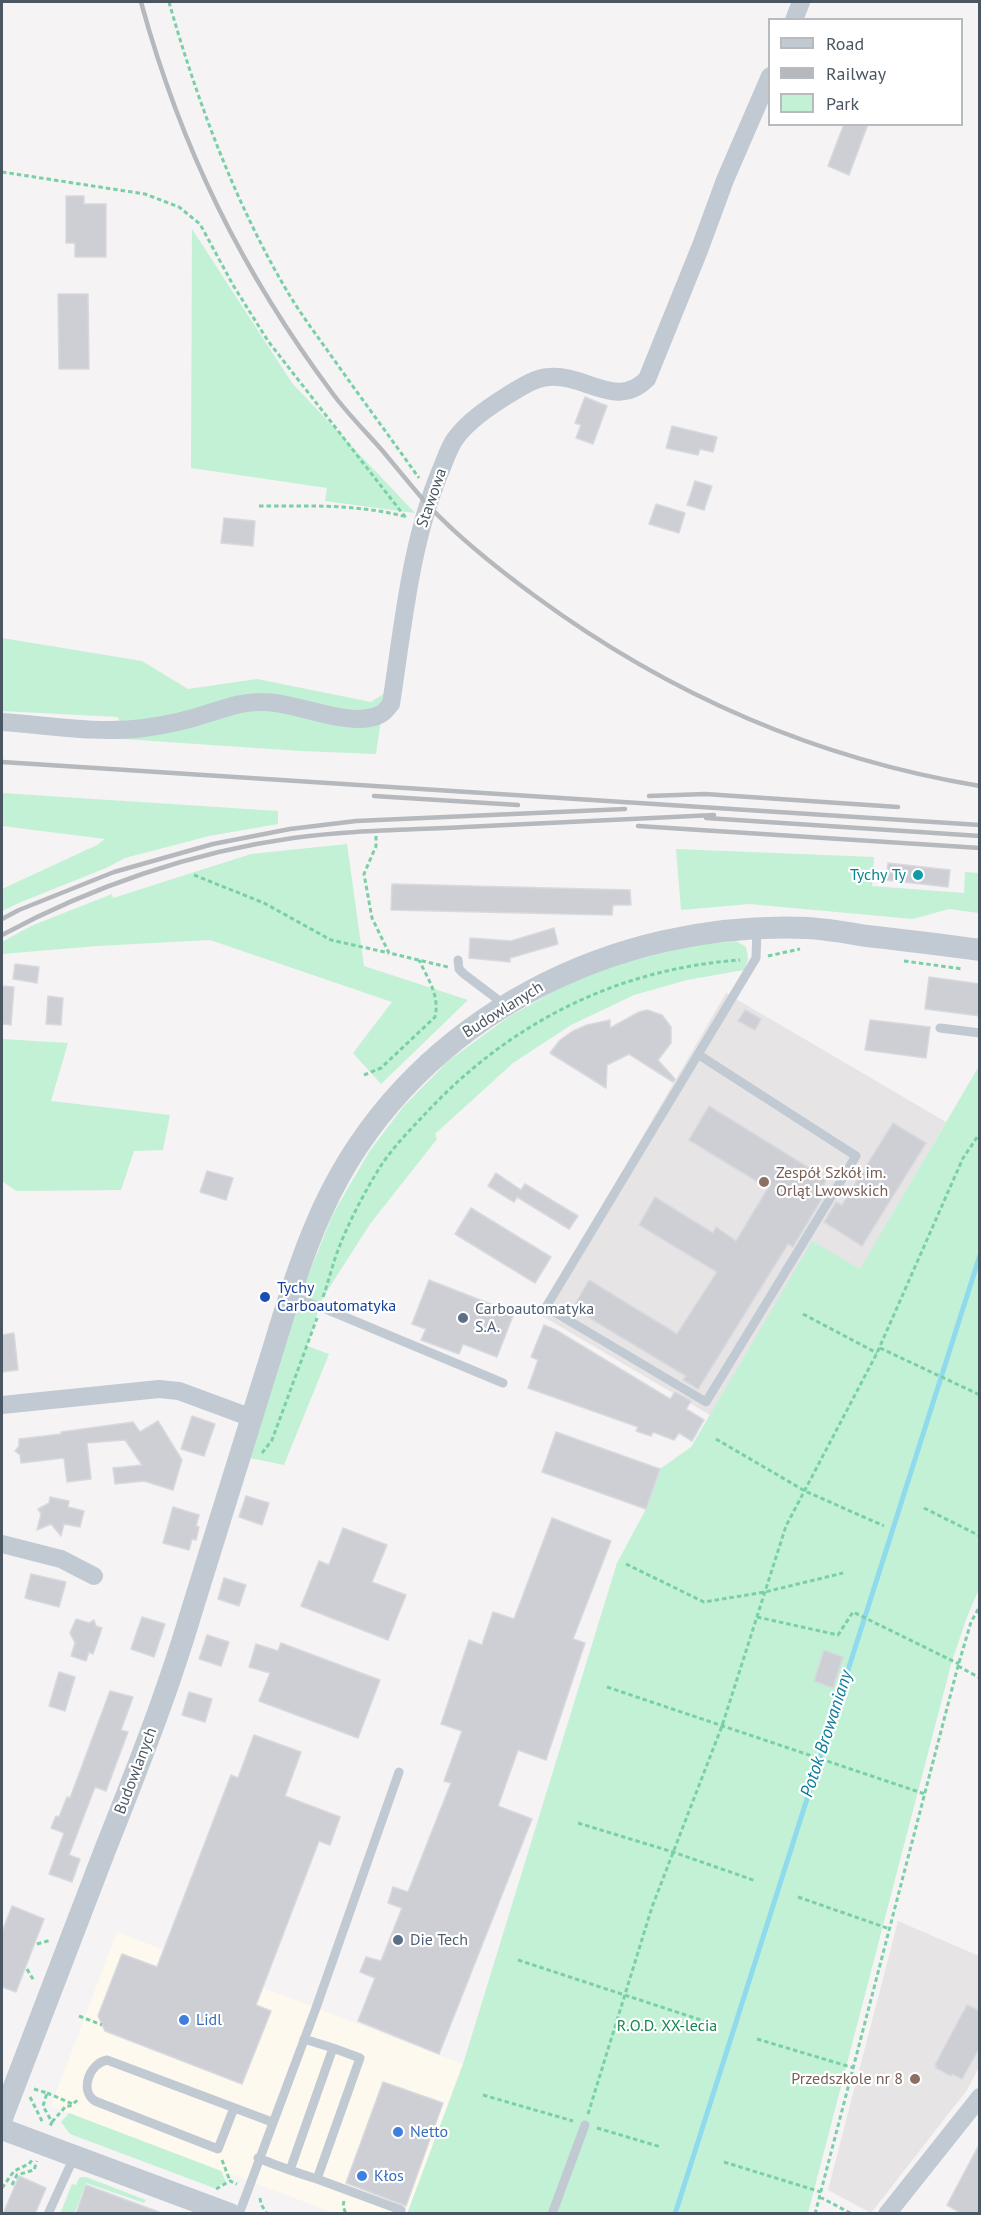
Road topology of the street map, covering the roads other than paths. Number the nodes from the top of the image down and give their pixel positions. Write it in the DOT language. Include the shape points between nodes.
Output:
graph roads {
  1 [pos="801,2"];
  2 [pos="796,18"];
  3 [pos="768,81"];
  4 [pos="2,722"];
  5 [pos="757,930"];
  6 [pos="980,950"];
  7 [pos="458,965"];
  8 [pos="505,1005"];
  9 [pos="940,1028"];
  10 [pos="980,1033"];
  11 [pos="699,1055"];
  12 [pos="290,1296"];
  13 [pos="503,1383"];
  14 [pos="2,1405"];
  15 [pos="252,1418"];
  16 [pos="2,1544"];
  17 [pos="94,1576"];
  18 [pos="399,1772"];
  19 [pos="304,2039"];
  20 [pos="333,2048"];
  21 [pos="980,2097"];
  22 [pos="234,2108"];
  23 [pos="2,2118"];
  24 [pos="272,2121"];
  25 [pos="585,2125"];
  26 [pos="2,2129"];
  27 [pos="74,2157"];
  28 [pos="258,2158"];
  29 [pos="290,2170"];
  30 [pos="317,2180"];
  31 [pos="401,2210"];
  32 [pos="48,2214"];
  33 [pos="230,2214"];
  34 [pos="239,2214"];
  35 [pos="552,2214"];
  36 [pos="886,2214"];
  1 -- 2 [label="street"];
  3 -- 4 [label="street, Stawowa" via="724,180 647,379 625,393 564,377 535,380 495,404 460,433 449,450 421,528 390,704 382,714 363,719 264,702 229,706 186,720 142,728"];
  5 -- 6 [label="street, Budowlanych" via="807,928"];
  5 -- 8 [label="street, Budowlanych" via="644,945 580,966"];
  5 -- 11 [label="lane" via="756,958"];
  7 -- 8 [label="lane"];
  8 -- 12 [label="street, Budowlanych" via="455,1040 418,1073 363,1139 310,1238"];
  9 -- 10 [label="lane"];
  11 -- 11 [label="lane" via="546,1307 706,1402 856,1156"];
  12 -- 13 [label="lane"];
  12 -- 15 [label="street, Budowlanych"];
  14 -- 15 [label="street" via="159,1389 179,1391"];
  15 -- 23 [label="street, Budowlanych" via="178,1658"];
  16 -- 17 [label="street" via="62,1559"];
  18 -- 19 [label="lane"];
  19 -- 20 [label="lane"];
  19 -- 24 [label="lane"];
  20 -- 29 [label="lane"];
  20 -- 30 [label="lane" via="360,2058"];
  21 -- 36 [label="street"];
  22 -- 22 [label="lane" via="107,2060 93,2068 86,2086 95,2101 218,2149"];
  22 -- 24 [label="lane"];
  24 -- 28 [label="lane"];
  25 -- 35 [label="lane"];
  26 -- 27 [label="street"];
  27 -- 32 [label="lane"];
  27 -- 33 [label="street"];
  28 -- 29 [label="lane"];
  28 -- 34 [label="lane"];
  29 -- 30 [label="lane"];
  30 -- 31 [label="lane"];
}
